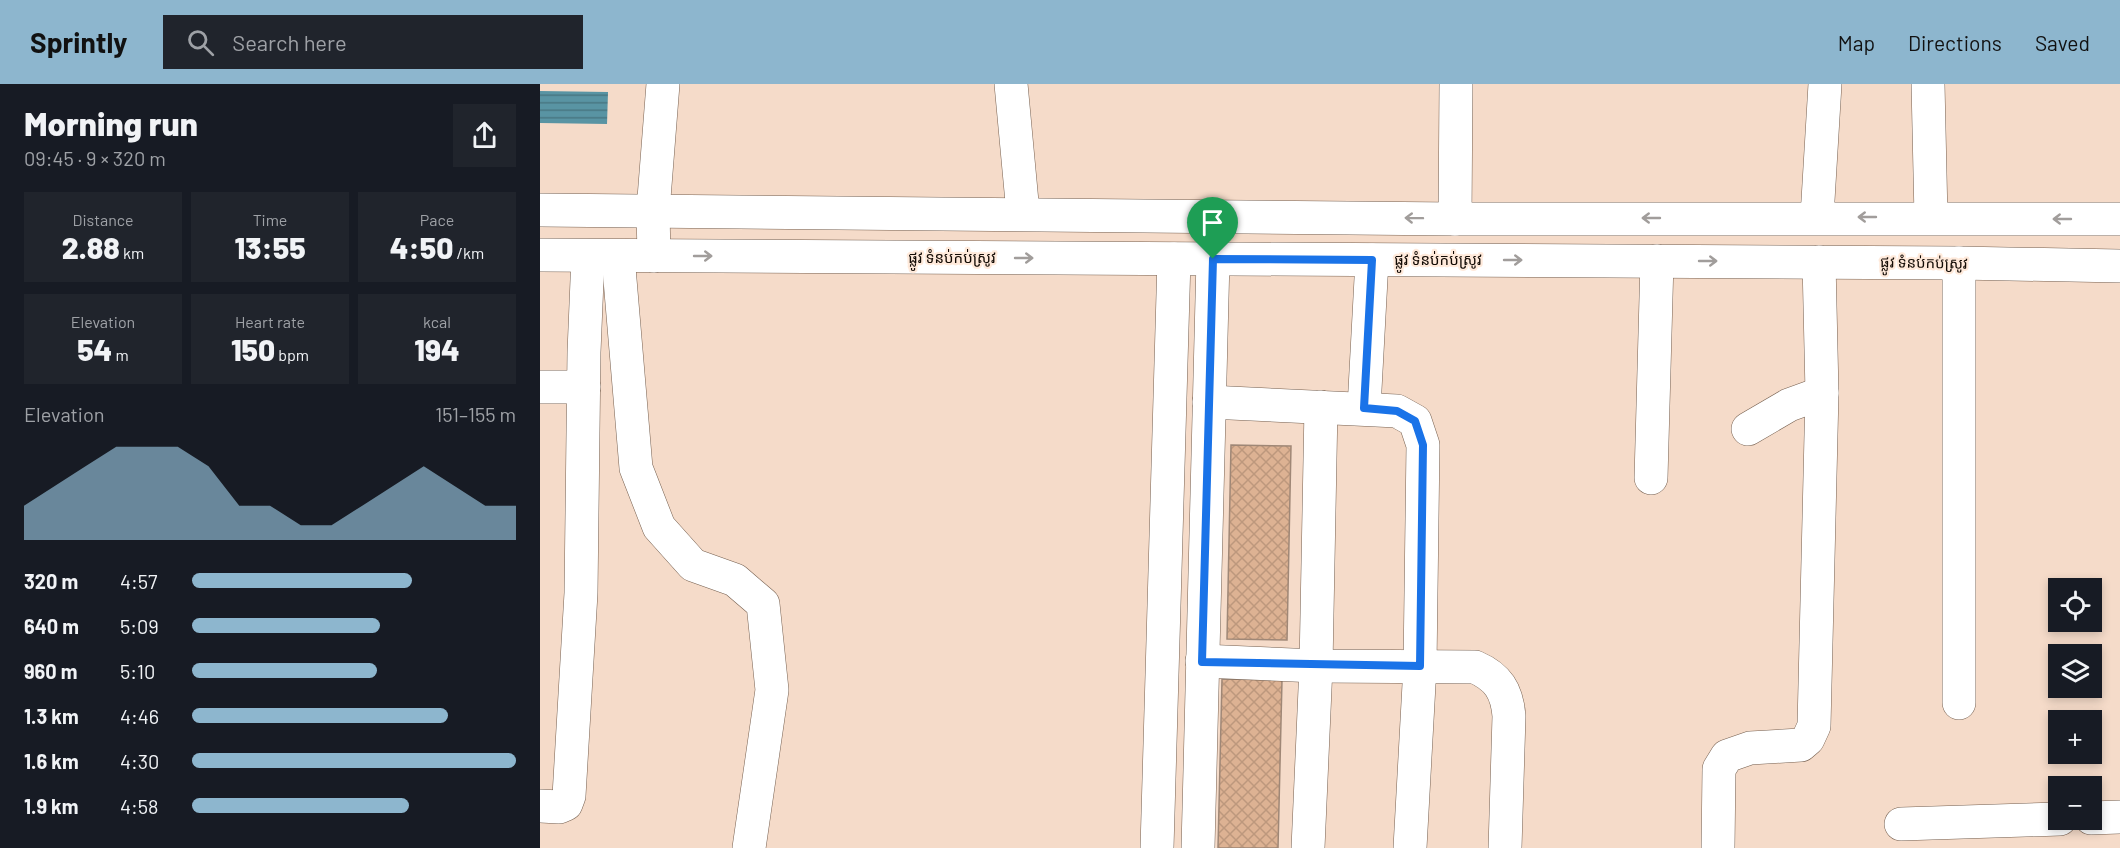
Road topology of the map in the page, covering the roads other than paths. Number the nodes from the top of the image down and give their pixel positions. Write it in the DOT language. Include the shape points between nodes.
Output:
graph roads {
  1 [pos="663,84"];
  2 [pos="1011,84"];
  3 [pos="1031,84"];
  4 [pos="1456,84"];
  5 [pos="1825,84"];
  6 [pos="1928,84"];
  7 [pos="1017,147"];
  8 [pos="540,210"];
  9 [pos="653,211"];
  10 [pos="1023,213"];
  11 [pos="1817,217"];
  12 [pos="1931,218"];
  13 [pos="1455,219"];
  14 [pos="2120,219"];
  15 [pos="540,255"];
  16 [pos="603,256"];
  17 [pos="654,256"];
  18 [pos="1174,259"];
  19 [pos="1213,259"];
  20 [pos="1372,260"];
  21 [pos="1657,261"];
  22 [pos="1819,262"];
  23 [pos="1959,263"];
  24 [pos="2120,266"];
  25 [pos="540,387"];
  26 [pos="584,387"];
  27 [pos="1822,393"];
  28 [pos="1209,402"];
  29 [pos="1321,407"];
  30 [pos="1364,408"];
  31 [pos="1748,429"];
  32 [pos="1651,478"];
  33 [pos="1202,662"];
  34 [pos="1316,666"];
  35 [pos="1420,666"];
  36 [pos="1959,703"];
  37 [pos="540,806"];
  38 [pos="2120,817"];
  39 [pos="2102,818"];
  40 [pos="2048,819"];
  41 [pos="1902,824"];
  42 [pos="749,848"];
  43 [pos="1157,848"];
  44 [pos="1198,848"];
  45 [pos="1308,848"];
  46 [pos="1410,848"];
  47 [pos="1505,848"];
  48 [pos="1719,848"];
  1 -- 9 [label="main road"];
  2 -- 7 [label="main road"];
  3 -- 7 [label="main road"];
  4 -- 13 [label="main road"];
  5 -- 11 [label="main road"];
  6 -- 12 [label="main road"];
  7 -- 10 [label="main road"];
  8 -- 9 [label="main road"];
  9 -- 10 [label="main road"];
  9 -- 17 [label="main road"];
  13 -- 10 [label="main road, one-way"];
  12 -- 11 [label="main road, one-way"];
  11 -- 13 [label="main road, one-way"];
  14 -- 12 [label="main road, one-way"];
  15 -- 16 [label="main road, ផ្លូវ ទំនប់កប់ស្រូវ"];
  16 -- 17 [label="main road, ផ្លូវ ទំនប់កប់ស្រូវ"];
  16 -- 26 [label="main road"];
  16 -- 42 [label="main road" via="636,468 659,527 693,565 735,580 762,604 772,690"];
  17 -- 18 [label="main road, ផ្លូវ ទំនប់កប់ស្រូវ, one-way"];
  18 -- 19 [label="main road, ផ្លូវ ទំនប់កប់ស្រូវ"];
  18 -- 43 [label="main road"];
  19 -- 20 [label="main road, ផ្លូវ ទំនប់កប់ស្រូវ"];
  19 -- 28 [label="main road"];
  20 -- 21 [label="main road, ផ្លូវ ទំនប់កប់ស្រូវ, one-way"];
  20 -- 30 [label="main road"];
  21 -- 22 [label="main road, ផ្លូវ ទំនប់កប់ស្រូវ, one-way"];
  21 -- 32 [label="main road"];
  22 -- 23 [label="main road, ផ្លូវ ទំនប់កប់ស្រូវ"];
  22 -- 27 [label="main road"];
  23 -- 24 [label="main road, ផ្លូវ ទំនប់កប់ស្រូវ"];
  23 -- 36 [label="main road"];
  25 -- 26 [label="main road"];
  26 -- 37 [label="main road" via="582,593 569,796 566,804 559,807"];
  27 -- 31 [label="main road" via="1789,405"];
  27 -- 48 [label="main road" via="1815,726 1801,745 1750,748 1727,756 1719,769"];
  28 -- 29 [label="main road"];
  28 -- 33 [label="main road"];
  29 -- 30 [label="main road"];
  29 -- 34 [label="main road"];
  30 -- 35 [label="main road" via="1397,411 1415,421 1423,445"];
  33 -- 34 [label="main road"];
  33 -- 44 [label="main road"];
  34 -- 35 [label="main road"];
  34 -- 45 [label="main road"];
  35 -- 46 [label="main road"];
  35 -- 47 [label="main road" via="1475,667 1490,674 1508,698"];
  38 -- 39 [label="main road"];
  40 -- 41 [label="main road"];
}
